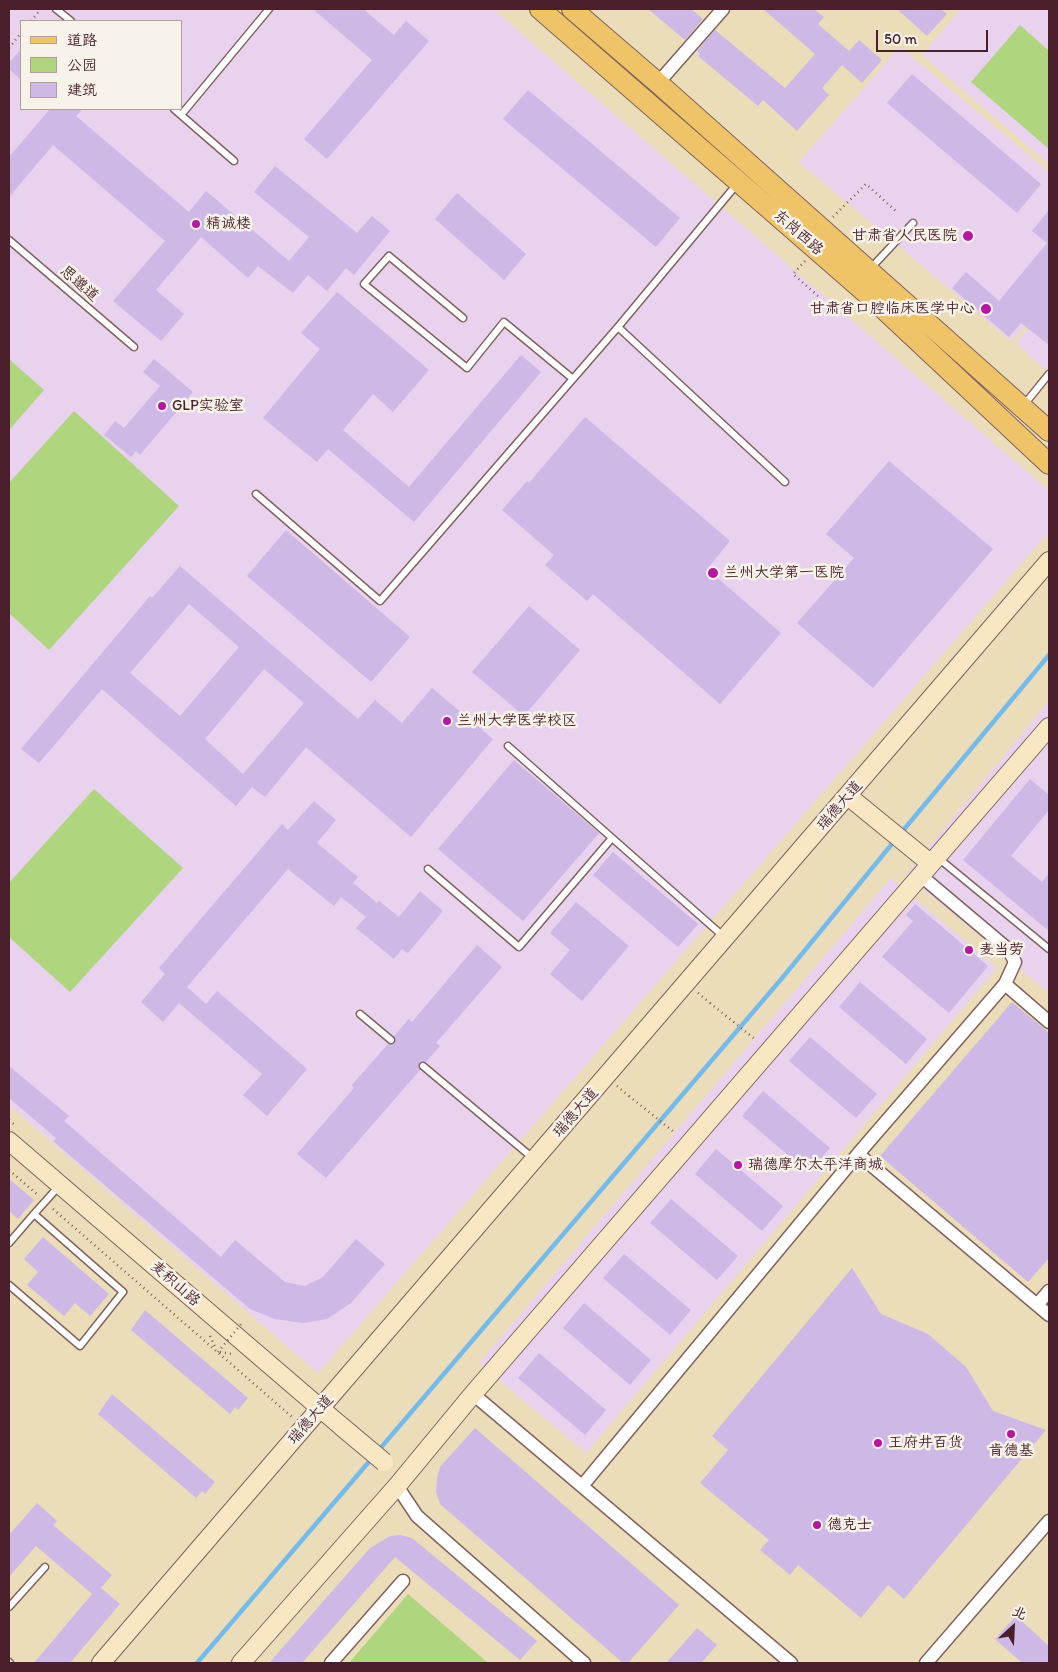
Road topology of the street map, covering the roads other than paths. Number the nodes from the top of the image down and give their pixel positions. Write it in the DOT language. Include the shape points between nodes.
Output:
graph roads {
  1 [pos="56,9"];
  2 [pos="269,9"];
  3 [pos="540,9"];
  4 [pos="572,9"];
  5 [pos="723,9"];
  6 [pos="70,20"];
  7 [pos="658,82"];
  8 [pos="175,110"];
  9 [pos="181,115"];
  10 [pos="234,161"];
  11 [pos="739,181"];
  12 [pos="913,223"];
  13 [pos="9,240"];
  14 [pos="869,270"];
  15 [pos="463,318"];
  16 [pos="618,328"];
  17 [pos="134,348"];
  18 [pos="1049,374"];
  19 [pos="573,379"];
  20 [pos="1022,407"];
  21 [pos="1049,431"];
  22 [pos="1049,464"];
  23 [pos="785,482"];
  24 [pos="256,494"];
  25 [pos="1049,562"];
  26 [pos="1049,727"];
  27 [pos="508,746"];
  28 [pos="848,796"];
  29 [pos="612,838"];
  30 [pos="929,865"];
  31 [pos="428,870"];
  32 [pos="726,938"];
  33 [pos="1049,949"];
  34 [pos="1005,984"];
  35 [pos="360,1014"];
  36 [pos="1049,1022"];
  37 [pos="391,1040"];
  38 [pos="423,1066"];
  39 [pos="9,1141"];
  40 [pos="858,1154"];
  41 [pos="536,1159"];
  42 [pos="60,1185"];
  43 [pos="34,1214"];
  44 [pos="9,1243"];
  45 [pos="9,1286"];
  46 [pos="1049,1291"];
  47 [pos="1037,1305"];
  48 [pos="1049,1315"];
  49 [pos="473,1394"];
  50 [pos="320,1410"];
  51 [pos="397,1486"];
  52 [pos="582,1486"];
  53 [pos="1049,1521"];
  54 [pos="45,1567"];
  55 [pos="403,1581"];
  56 [pos="9,1607"];
  57 [pos="101,1663"];
  58 [pos="241,1663"];
  59 [pos="331,1663"];
  60 [pos="584,1663"];
  61 [pos="791,1663"];
  62 [pos="926,1663"];
  1 -- 6 [label="lane"];
  2 -- 9 [label="lane"];
  3 -- 11 [label="main road, 东岗西路"];
  4 -- 7 [label="main road, 东岗西路"];
  5 -- 7 [label="street"];
  7 -- 14 [label="main road, 东岗西路"];
  8 -- 9 [label="lane"];
  9 -- 10 [label="lane"];
  11 -- 16 [label="lane"];
  11 -- 22 [label="main road, 东岗西路" via="873,299"];
  12 -- 14 [label="lane"];
  13 -- 17 [label="lane, 思邈道"];
  14 -- 20 [label="main road, 东岗西路"];
  15 -- 19 [label="lane" via="389,256 364,284 467,368 504,322"];
  16 -- 19 [label="lane"];
  16 -- 23 [label="lane"];
  18 -- 20 [label="lane"];
  19 -- 24 [label="lane" via="380,600"];
  20 -- 21 [label="main road, 东岗西路"];
  25 -- 28 [label="street, 瑞德大道"];
  26 -- 30 [label="street"];
  27 -- 29 [label="lane"];
  28 -- 30 [label="street"];
  28 -- 32 [label="street, 瑞德大道"];
  29 -- 31 [label="lane" via="519,947"];
  29 -- 32 [label="lane"];
  30 -- 33 [label="lane"];
  30 -- 34 [label="street" via="1009,950 1014,962"];
  30 -- 49 [label="street"];
  32 -- 41 [label="street, 瑞德大道"];
  34 -- 36 [label="street"];
  34 -- 40 [label="street"];
  35 -- 37 [label="lane"];
  38 -- 41 [label="lane"];
  39 -- 42 [label="street, 麦积山路"];
  40 -- 47 [label="street"];
  40 -- 52 [label="street"];
  41 -- 50 [label="street, 瑞德大道"];
  42 -- 43 [label="lane"];
  42 -- 50 [label="street, 麦积山路"];
  43 -- 44 [label="lane"];
  43 -- 45 [label="lane" via="123,1292 80,1346"];
  46 -- 47 [label="street"];
  47 -- 48 [label="street"];
  49 -- 51 [label="street"];
  49 -- 52 [label="street"];
  50 -- 51 [label="street, 麦积山路, bridge" via="384,1462"];
  50 -- 57 [label="street, 瑞德大道"];
  51 -- 58 [label="street"];
  51 -- 60 [label="street" via="417,1516"];
  52 -- 61 [label="street"];
  53 -- 62 [label="street"];
  54 -- 56 [label="lane"];
  55 -- 59 [label="street"];
}
